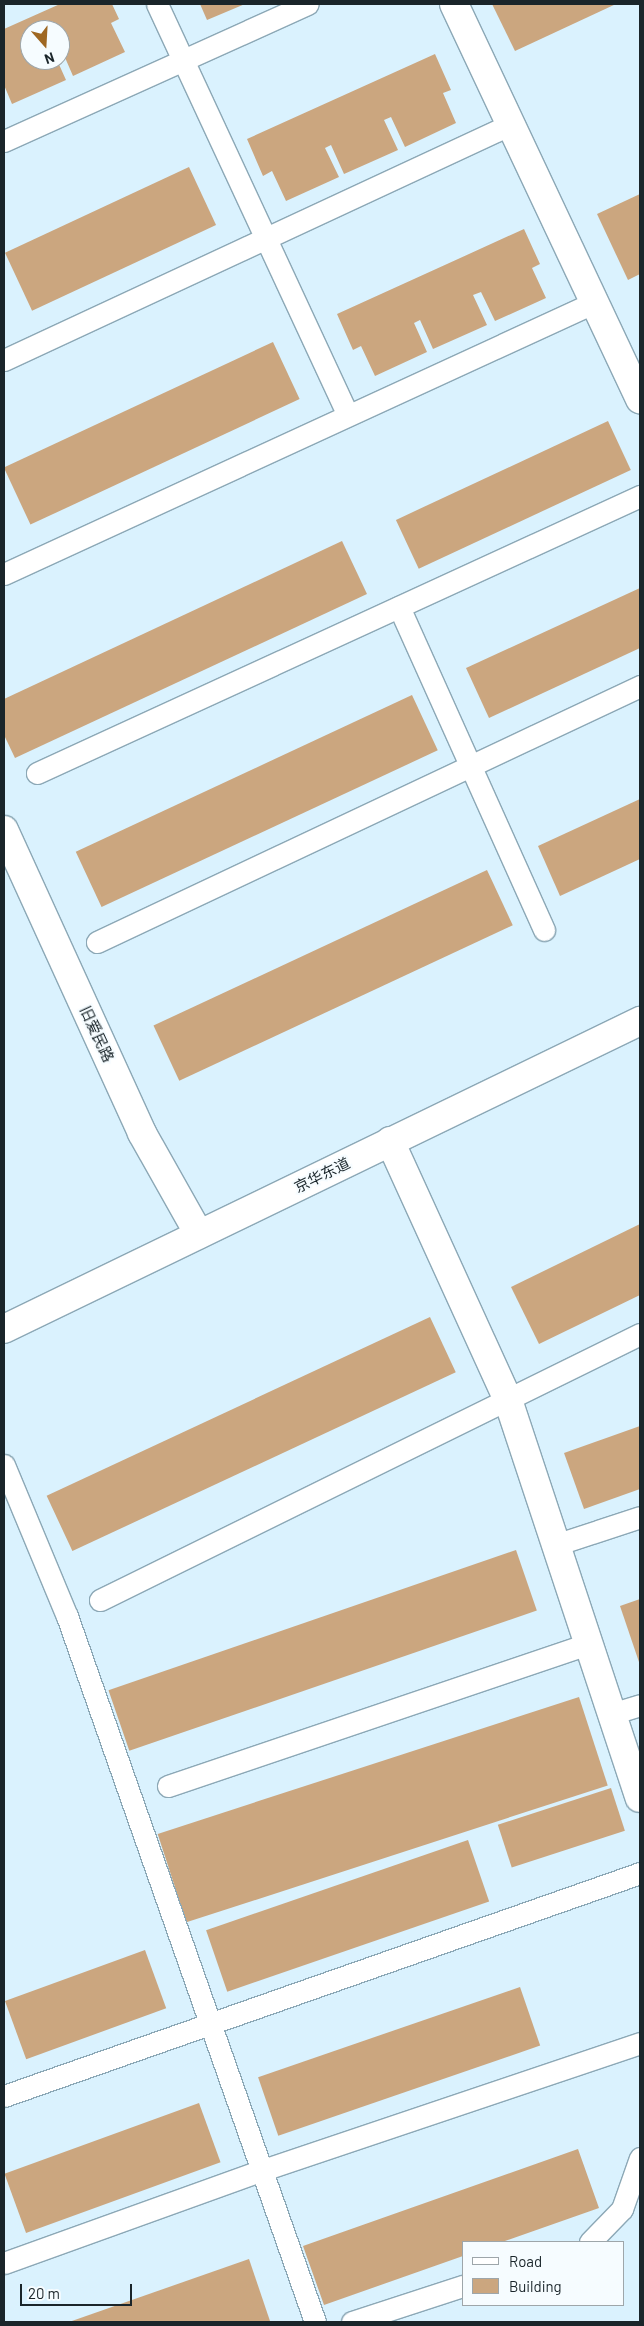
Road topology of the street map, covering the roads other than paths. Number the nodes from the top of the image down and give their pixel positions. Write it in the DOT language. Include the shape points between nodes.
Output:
graph roads {
  1 [pos="157,4"];
  2 [pos="307,4"];
  3 [pos="454,4"];
  4 [pos="183,60"];
  5 [pos="509,125"];
  6 [pos="4,141"];
  7 [pos="266,239"];
  8 [pos="596,302"];
  9 [pos="4,360"];
  10 [pos="640,399"];
  11 [pos="348,416"];
  12 [pos="640,496"];
  13 [pos="4,574"];
  14 [pos="399,608"];
  15 [pos="640,686"];
  16 [pos="471,766"];
  17 [pos="37,773"];
  18 [pos="4,830"];
  19 [pos="544,930"];
  20 [pos="97,942"];
  21 [pos="640,1021"];
  22 [pos="390,1142"];
  23 [pos="199,1234"];
  24 [pos="4,1329"];
  25 [pos="640,1334"];
  26 [pos="508,1400"];
  27 [pos="4,1465"];
  28 [pos="640,1517"];
  29 [pos="555,1545"];
  30 [pos="100,1600"];
  31 [pos="588,1644"];
  32 [pos="640,1704"];
  33 [pos="611,1714"];
  34 [pos="168,1786"];
  35 [pos="640,1798"];
  36 [pos="640,1873"];
  37 [pos="208,2024"];
  38 [pos="640,2043"];
  39 [pos="4,2096"];
  40 [pos="640,2158"];
  41 [pos="260,2171"];
  42 [pos="591,2241"];
  43 [pos="4,2263"];
  44 [pos="462,2286"];
  45 [pos="315,2322"];
  46 [pos="352,2322"];
  1 -- 4 [label="lane"];
  2 -- 4 [label="lane"];
  3 -- 5 [label="street"];
  4 -- 6 [label="lane"];
  4 -- 7 [label="lane"];
  5 -- 7 [label="lane"];
  5 -- 8 [label="street"];
  7 -- 9 [label="lane"];
  7 -- 11 [label="lane"];
  8 -- 10 [label="street"];
  8 -- 11 [label="lane"];
  11 -- 13 [label="lane"];
  12 -- 14 [label="lane"];
  14 -- 16 [label="lane"];
  14 -- 17 [label="lane"];
  15 -- 16 [label="lane"];
  16 -- 19 [label="lane"];
  16 -- 20 [label="lane"];
  18 -- 23 [label="street, 旧爱民路" via="142,1133"];
  21 -- 22 [label="street, 京华东道"];
  22 -- 23 [label="street, 京华东道"];
  22 -- 26 [label="street"];
  23 -- 24 [label="street, 京华东道"];
  25 -- 26 [label="lane"];
  26 -- 29 [label="street"];
  26 -- 30 [label="lane"];
  27 -- 37 [label="lane" via="67,1616"];
  28 -- 29 [label="lane"];
  29 -- 31 [label="street"];
  31 -- 33 [label="street"];
  31 -- 34 [label="lane"];
  32 -- 33 [label="lane"];
  33 -- 35 [label="street"];
  36 -- 37 [label="lane"];
  37 -- 39 [label="lane"];
  37 -- 41 [label="lane"];
  38 -- 41 [label="lane"];
  40 -- 42 [label="lane" via="622,2209"];
  41 -- 43 [label="lane"];
  41 -- 45 [label="lane"];
  44 -- 46 [label="lane"];
}
